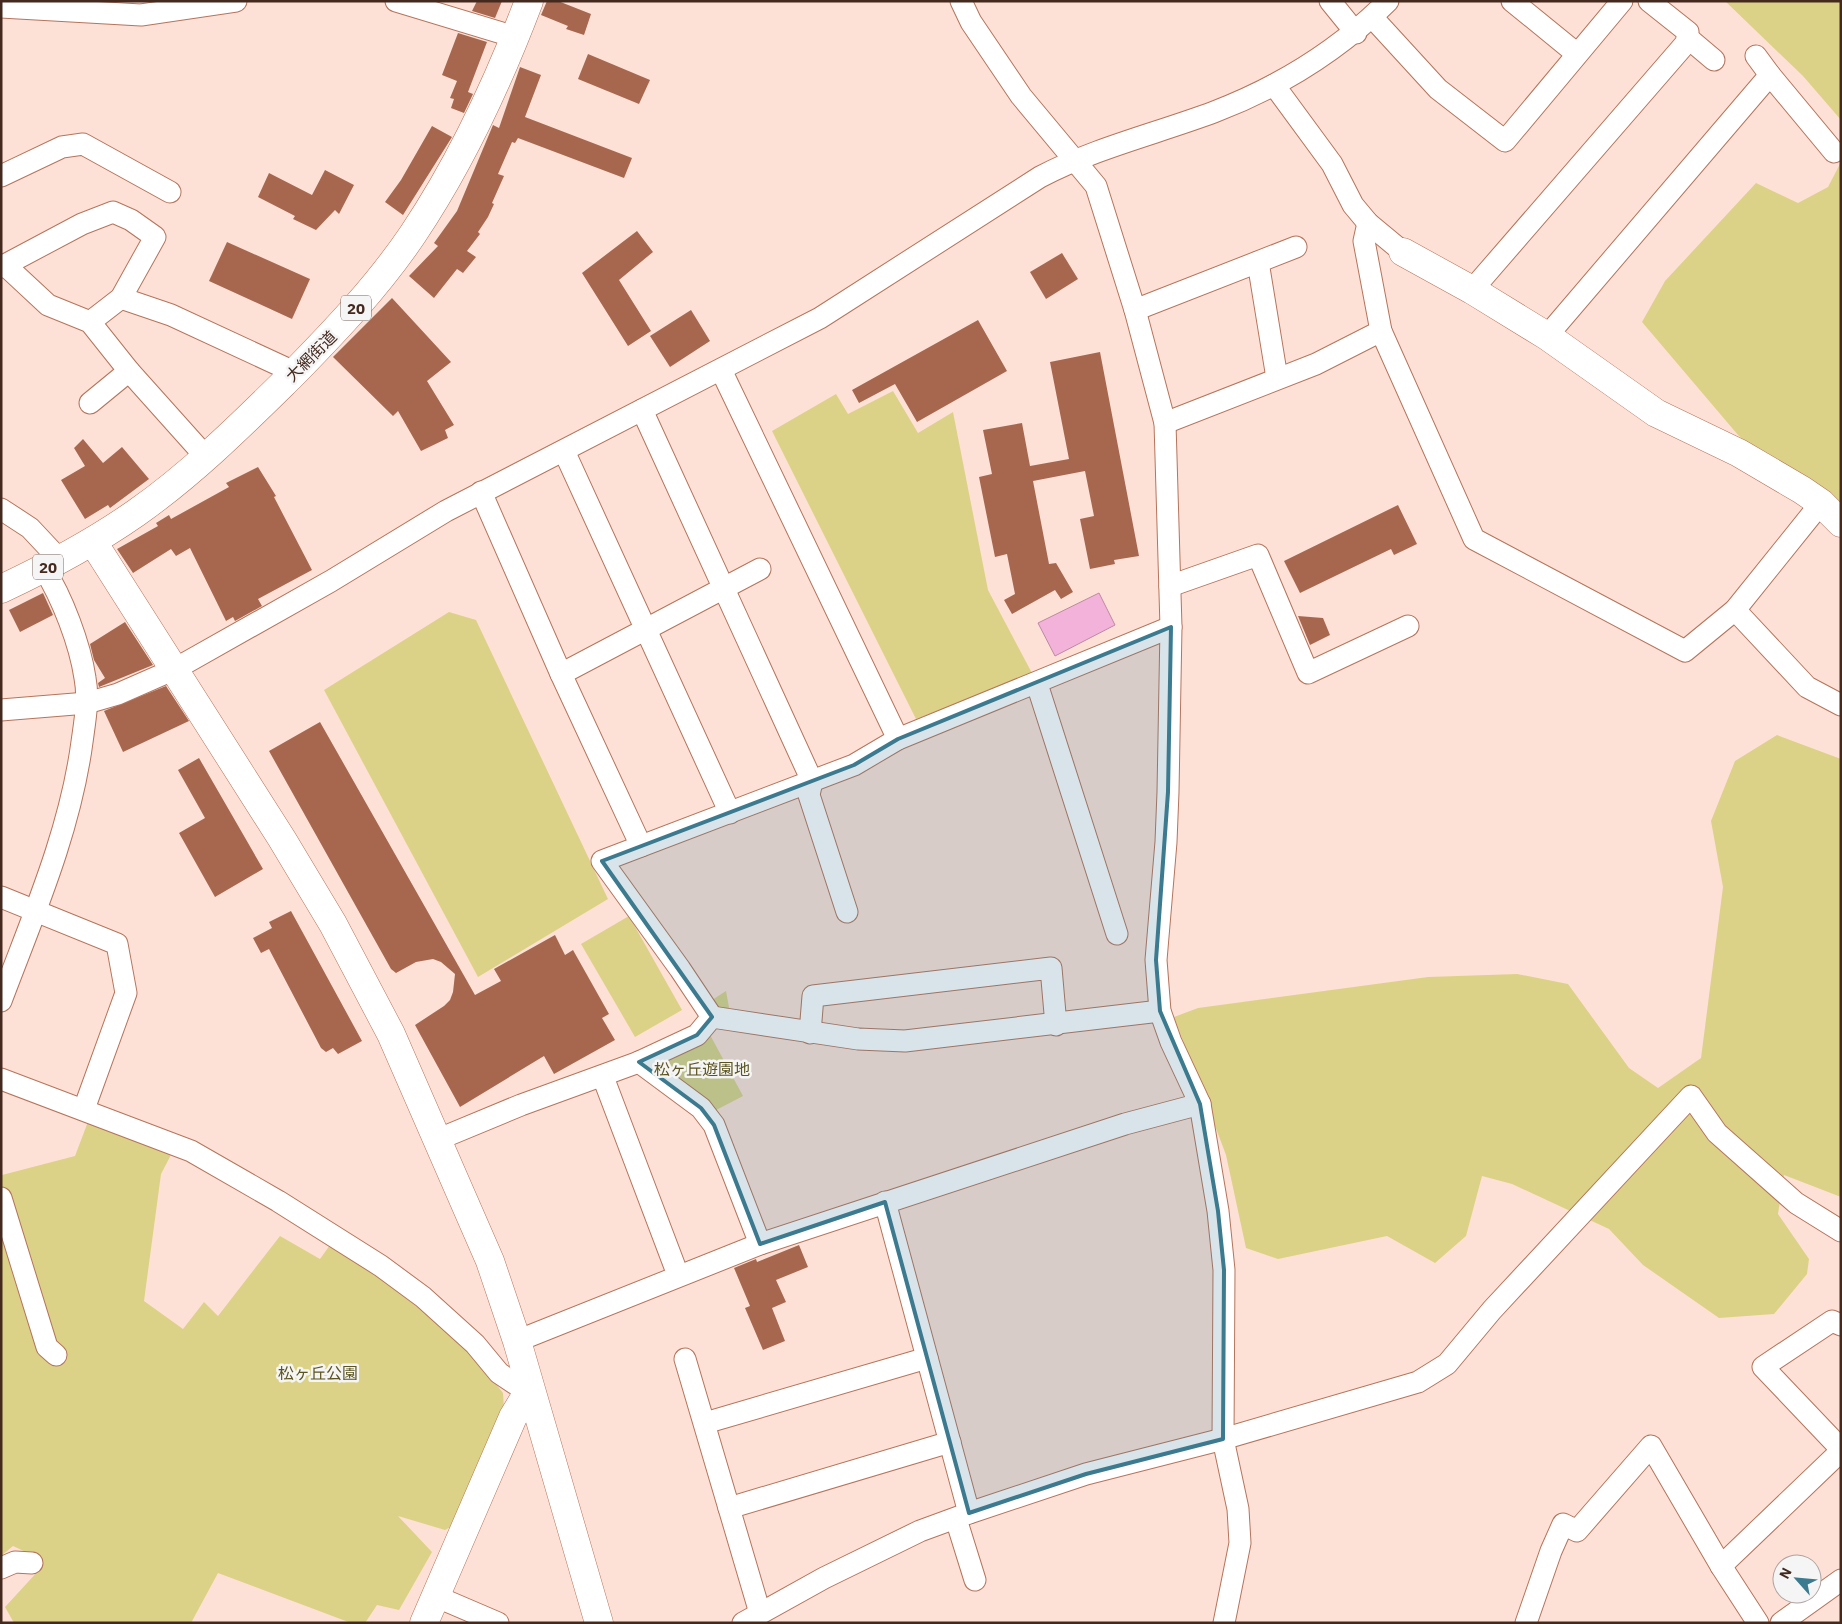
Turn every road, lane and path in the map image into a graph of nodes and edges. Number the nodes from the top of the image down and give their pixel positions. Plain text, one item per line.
1 (396, 1) edge
2 (529, 1) edge
3 (961, 1) edge
4 (1330, 1) edge
5 (1388, 1) edge
6 (1512, 1) edge
7 (1622, 1) edge
8 (1649, 1) edge
9 (227, 2) edge
10 (57, 6) edge
11 (1, 7) edge
12 (1372, 18) junction
13 (1356, 33) junction
14 (515, 37) junction
15 (1688, 38) junction
16 (1577, 54) junction
17 (1756, 56) dead end
18 (1714, 60) dead end
19 (1770, 75) junction
20 (1274, 85) junction
21 (1834, 152) dead end
22 (1075, 159) junction
23 (1, 176) edge
24 (170, 192) dead end
25 (1368, 224) junction
26 (1296, 247) dead end
27 (1403, 252) joint
28 (1258, 262) junction
29 (3, 267) edge
30 (1472, 290) junction
31 (121, 298) junction
32 (1135, 310) junction
33 (90, 322) junction
34 (1382, 331) junction
35 (1547, 336) junction
36 (721, 370) junction
37 (129, 371) junction
38 (294, 372) junction
39 (1277, 378) junction
40 (90, 403) dead end
41 (642, 410) junction
42 (1165, 424) junction
43 (564, 450) junction
44 (206, 457) junction
45 (481, 492) junction
46 (1821, 503) junction
47 (1, 508) edge
48 (1841, 523) edge
49 (93, 542) junction
50 (52, 564) junction
51 (760, 569) dead end
52 (1170, 586) junction
53 (725, 588) junction
54 (1, 589) edge
55 (1735, 610) junction
56 (1408, 626) dead end
57 (1171, 627) junction
58 (646, 630) junction
59 (175, 670) junction
60 (561, 674) junction
61 (1037, 684) junction
62 (87, 703) junction
63 (1841, 704) edge
64 (1, 710) edge
65 (898, 739) junction
66 (812, 781) junction
67 (730, 813) junction
68 (641, 846) junction
69 (1, 897) edge
70 (36, 910) junction
71 (847, 912) dead end
72 (1117, 934) dead end
73 (1, 1001) edge
74 (1160, 1011) junction
75 (712, 1017) junction
76 (1056, 1025) junction
77 (810, 1033) junction
78 (639, 1062) junction
79 (602, 1077) junction
80 (1, 1079) edge
81 (1200, 1104) junction
82 (84, 1109) junction
83 (439, 1140) junction
84 (1, 1198) edge
85 (885, 1202) junction
86 (1841, 1231) edge
87 (760, 1244) junction
88 (678, 1276) junction
89 (1841, 1325) edge
90 (517, 1341) junction
91 (56, 1356) dead end
92 (927, 1358) junction
93 (685, 1359) dead end
94 (530, 1389) junction
95 (705, 1423) junction
96 (1223, 1439) junction
97 (950, 1442) junction
98 (1841, 1450) edge
99 (729, 1508) junction
100 (962, 1516) junction
101 (32, 1563) dead end
102 (1721, 1566) junction
103 (1, 1568) edge
104 (975, 1580) dead end
105 (1841, 1580) edge
106 (435, 1596) junction
107 (751, 1618) edge
108 (1753, 1621) edge
109 (424, 1623) edge
110 (498, 1623) edge
111 (599, 1623) edge
112 (1224, 1623) edge
113 (1526, 1623) edge
114 (1781, 1623) edge

1 - 14 street
2 - 14 street, 大網街道 / 20
3 - 22 street
4 - 13 street
5 - 12 street
6 - 16 street
7 - 16 street
8 - 15 street
9 - 10 street
10 - 11 street
12 - 13 street
12 - 16 street
13 - 20 street
14 - 38 street, 大網街道 / 20
15 - 18 street
15 - 30 street
17 - 19 street
19 - 21 street
19 - 35 street
20 - 22 street
20 - 25 street
22 - 32 street
22 - 36 street
23 - 24 street
25 - 27 street
25 - 34 street
26 - 28 street
27 - 30 street
28 - 32 street
28 - 39 street
29 - 31 street
29 - 33 street
30 - 35 street
31 - 33 street
31 - 38 street
32 - 42 street
33 - 37 street
34 - 39 street
34 - 55 street
35 - 46 street
36 - 41 street
36 - 65 street
37 - 40 street
37 - 44 street
38 - 44 street, 大網街道 / 20
39 - 42 street
41 - 43 street
41 - 53 street
42 - 52 street
43 - 45 street
43 - 58 street
44 - 49 street, 大網街道 / 20
45 - 59 street
45 - 60 street
46 - 48 street
46 - 55 street
47 - 50 street
49 - 50 street, 大網街道 / 20
49 - 59 street
50 - 54 street, 大網街道 / 20
50 - 62 street
51 - 53 street
52 - 56 street
52 - 57 street
53 - 58 street
53 - 66 street
55 - 63 street
57 - 61 street
57 - 74 street
58 - 60 street
58 - 67 street
59 - 62 street
59 - 83 street
60 - 68 street
61 - 65 street
61 - 72 street
62 - 64 street
62 - 70 street
65 - 66 street
66 - 67 street
66 - 71 street
67 - 68 street
68 - 75 street
69 - 70 street
70 - 73 street
70 - 82 street
74 - 76 street
74 - 81 street
75 - 77 street
75 - 78 street
76 - 77 street
76 - 77 street
78 - 79 street
78 - 87 street
79 - 83 street
79 - 88 street
80 - 82 street
81 - 85 street
81 - 96 street
82 - 94 street
83 - 90 street
84 - 91 street
85 - 87 street
85 - 92 street
86 - 96 street
87 - 88 street
88 - 90 street
89 - 98 street
90 - 94 street
92 - 95 street
92 - 97 street
93 - 95 street
94 - 106 street
94 - 111 street
95 - 99 street
96 - 100 street
96 - 112 street
97 - 99 street
97 - 100 street
98 - 102 street
99 - 107 street
100 - 104 street
100 - 107 street
101 - 103 street
102 - 108 street
102 - 113 street
105 - 114 street
106 - 109 street
106 - 110 street

